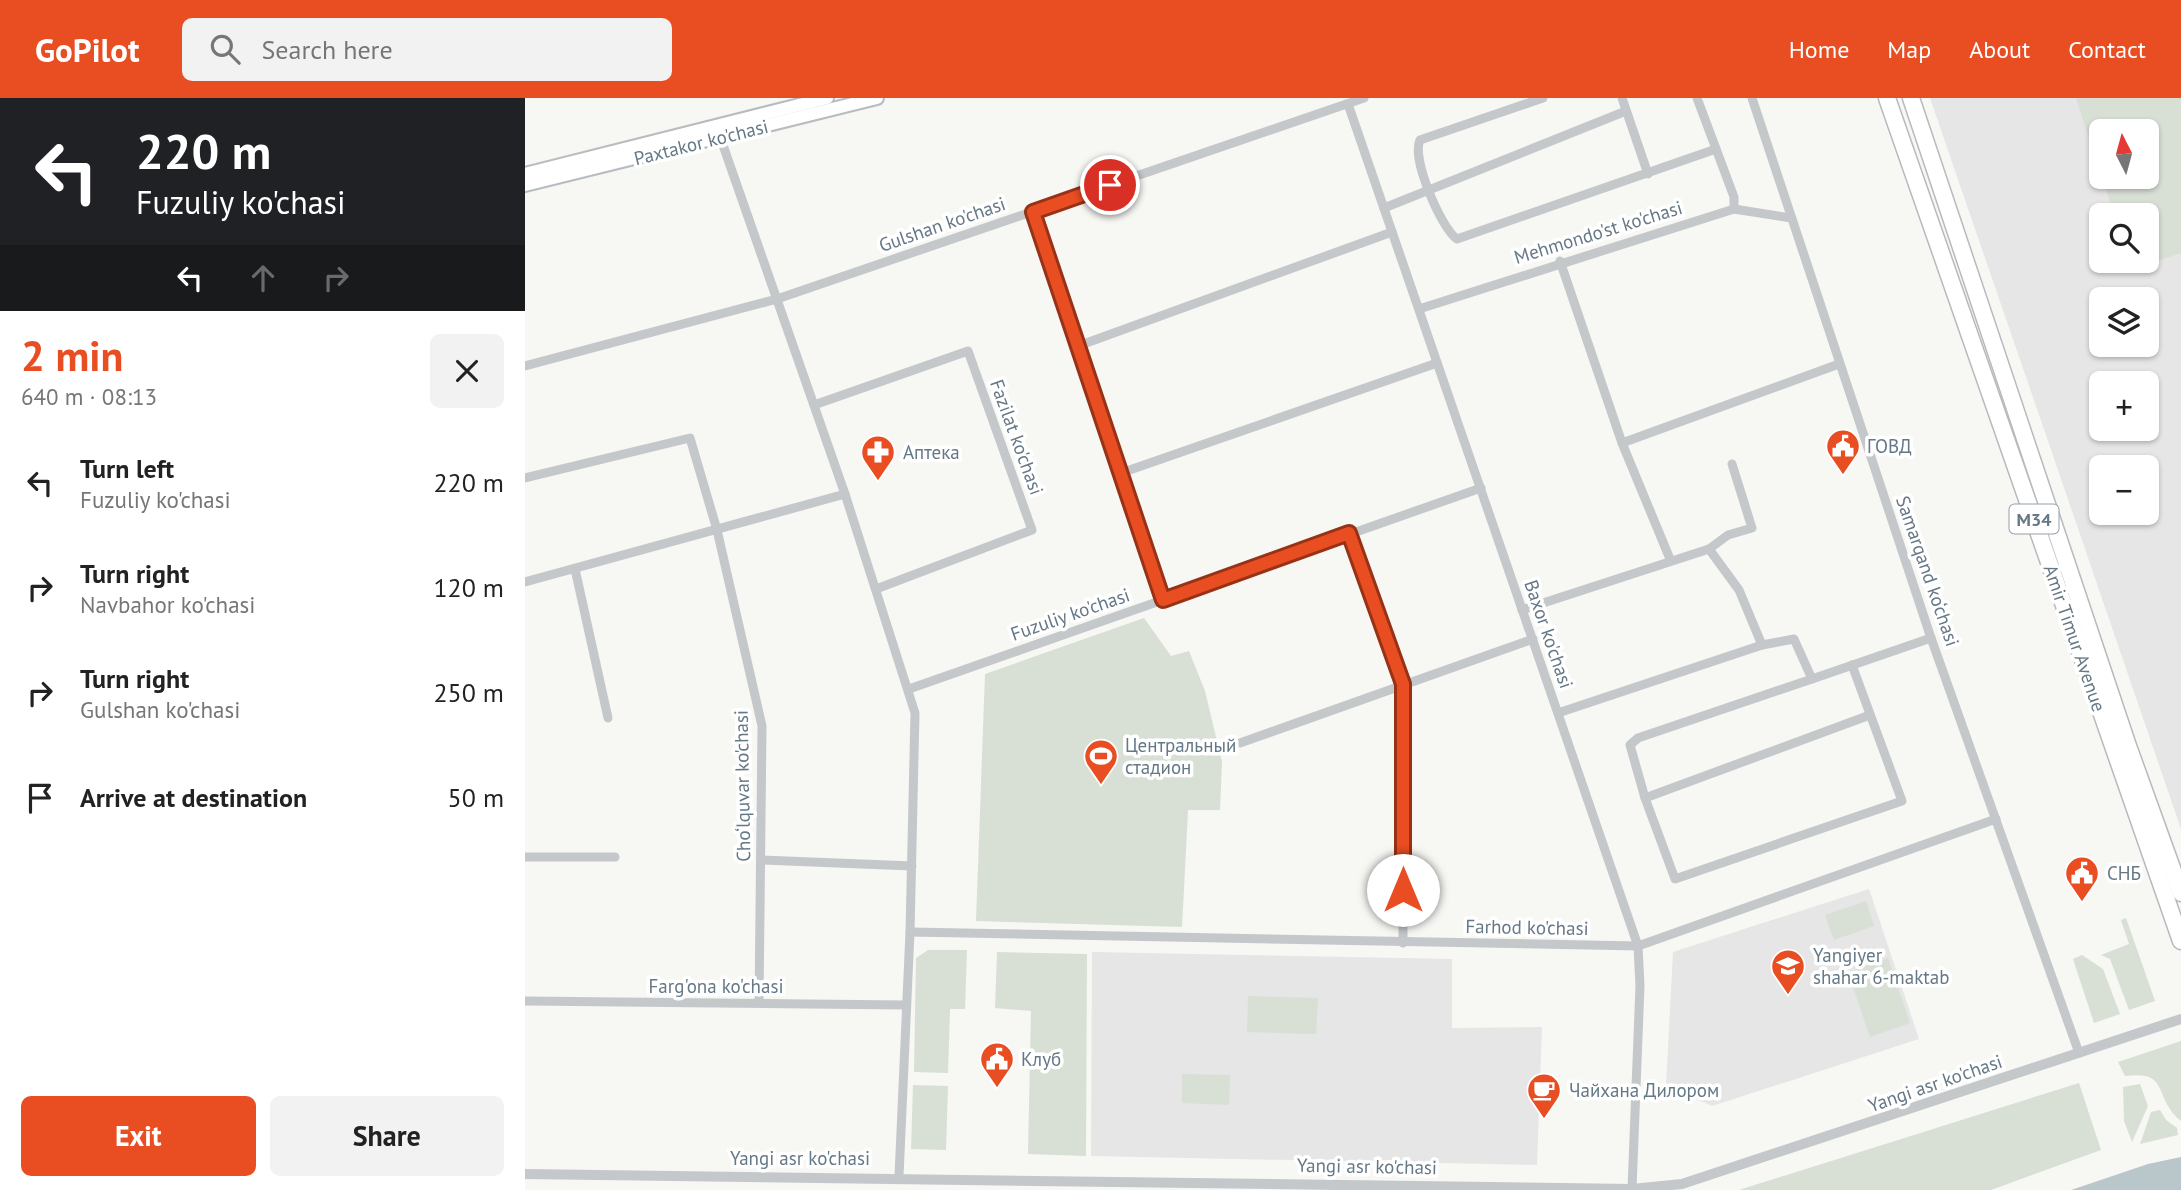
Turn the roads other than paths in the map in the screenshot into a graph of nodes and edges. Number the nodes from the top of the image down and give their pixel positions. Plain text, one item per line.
1 (827, 98) edge
2 (877, 98) edge
3 (1364, 98) edge
4 (1543, 98) edge
5 (1622, 98) edge
6 (1697, 98) edge
7 (1752, 98) edge
8 (1887, 98) edge
9 (1911, 98) edge
10 (1348, 104) junction
11 (1626, 111) junction
12 (719, 132) junction
13 (1716, 149) junction
14 (525, 174) edge
15 (1648, 174) junction
16 (525, 185) edge
17 (1429, 191) junction
18 (1384, 208) junction
19 (1734, 209) junction
20 (1033, 212) junction
21 (1952, 217) junction
22 (1791, 218) junction
23 (1931, 225) junction
24 (1392, 232) junction
25 (1560, 261) junction
26 (777, 299) junction
27 (1419, 309) junction
28 (1078, 346) junction
29 (1437, 363) junction
30 (1839, 364) junction
31 (525, 366) edge
32 (814, 405) junction
33 (1622, 443) junction
34 (1732, 464) dead end
35 (1121, 473) junction
36 (525, 478) edge
37 (1481, 488) junction
38 (845, 494) junction
39 (717, 530) junction
40 (1349, 533) junction
41 (1709, 549) junction
42 (1669, 559) junction
43 (575, 569) junction
44 (525, 582) edge
45 (876, 589) junction
46 (1163, 600) junction
47 (1523, 610) junction
48 (1931, 638) junction
49 (1533, 639) junction
50 (1762, 645) junction
51 (1851, 665) junction
52 (1812, 679) junction
53 (1403, 684) junction
54 (909, 690) junction
55 (1558, 713) junction
56 (1870, 715) junction
57 (608, 718) dead end
58 (1241, 743) dead end
59 (1645, 798) junction
60 (1996, 819) junction
61 (525, 857) edge
62 (615, 857) dead end
63 (762, 860) junction
64 (912, 866) junction
65 (2181, 893) edge
66 (910, 932) junction
67 (2181, 941) edge
68 (1403, 943) junction
69 (1638, 946) junction
70 (525, 1002) edge
71 (759, 1003) junction
72 (906, 1005) junction
73 (2181, 1019) edge
74 (2078, 1053) junction
75 (525, 1174) edge
76 (899, 1177) junction
77 (1632, 1189) edge

1 - 12 main road, Paxtakor ko'chasi
2 - 12 main road, Paxtakor ko'chasi
3 - 10 street, Gulshan ko'chasi
4 - 17 street
5 - 11 street
6 - 13 street
7 - 22 street, Samarqand ko‘chasi
8 - 23 highway, Amir Timur Avenue / M34
9 - 21 highway, Amir Timur Avenue / M34
10 - 18 street, Baxor ko'chasi
10 - 20 street, Gulshan ko'chasi
11 - 15 street
11 - 17 street
12 - 14 main road, Paxtakor ko'chasi
12 - 16 main road, Paxtakor ko'chasi
12 - 26 street
13 - 15 street
13 - 19 street
15 - 17 street
17 - 18 street
18 - 24 street, Baxor ko'chasi
19 - 22 street, Mehmondo'st ko'chasi
19 - 25 street, Mehmondo'st ko'chasi
20 - 26 street, Gulshan ko'chasi
20 - 28 street
21 - 23 highway
21 - 65 highway, Amir Timur Avenue / M34
22 - 30 street, Samarqand ko‘chasi
23 - 67 highway, Amir Timur Avenue / M34
24 - 27 street, Baxor ko'chasi
24 - 28 street
25 - 27 street, Mehmondo'st ko'chasi
25 - 33 street
26 - 31 street, Gulshan ko'chasi
26 - 32 street
27 - 29 street, Baxor ko'chasi
28 - 35 street
29 - 35 street
29 - 37 street, Baxor ko'chasi
30 - 33 street
30 - 48 street, Samarqand ko‘chasi
32 - 38 street
32 - 45 street, Fazilat ko'chasi
33 - 42 street
34 - 41 street
35 - 46 street
36 - 39 street, Cho‘lquvar ko'chasi
37 - 40 street, Fuzuliy ko'chasi
37 - 47 street, Baxor ko'chasi
38 - 39 street
38 - 45 street
39 - 43 street
39 - 63 street, Cho‘lquvar ko'chasi
40 - 46 street, Fuzuliy ko'chasi
40 - 53 street
41 - 42 street
41 - 50 street
42 - 47 street
43 - 44 street
43 - 57 street
45 - 54 street
46 - 54 street, Fuzuliy ko'chasi
47 - 49 street, Baxor ko'chasi
48 - 51 street
48 - 60 street, Samarqand ko‘chasi
49 - 53 street
49 - 55 street, Baxor ko'chasi
50 - 52 street
50 - 55 street
51 - 52 street
51 - 56 street
52 - 59 street
53 - 58 street
53 - 68 street
54 - 64 street
55 - 69 street, Baxor ko'chasi
56 - 59 street
56 - 59 street
60 - 69 street, Farhod ko'chasi
60 - 74 street, Samarqand ko‘chasi
61 - 62 street
63 - 64 street
63 - 71 street, Cho‘lquvar ko'chasi
64 - 66 street
66 - 68 street, Farhod ko'chasi
66 - 72 street
68 - 69 street, Farhod ko'chasi
69 - 77 street, Baxor ko'chasi
70 - 71 street, Farg'ona ko'chasi
71 - 72 street, Farg'ona ko'chasi
72 - 76 street
73 - 74 street, Yangi asr ko'chasi
74 - 77 street, Yangi asr ko'chasi
75 - 76 street, Yangi asr ko'chasi
76 - 77 street, Yangi asr ko'chasi

